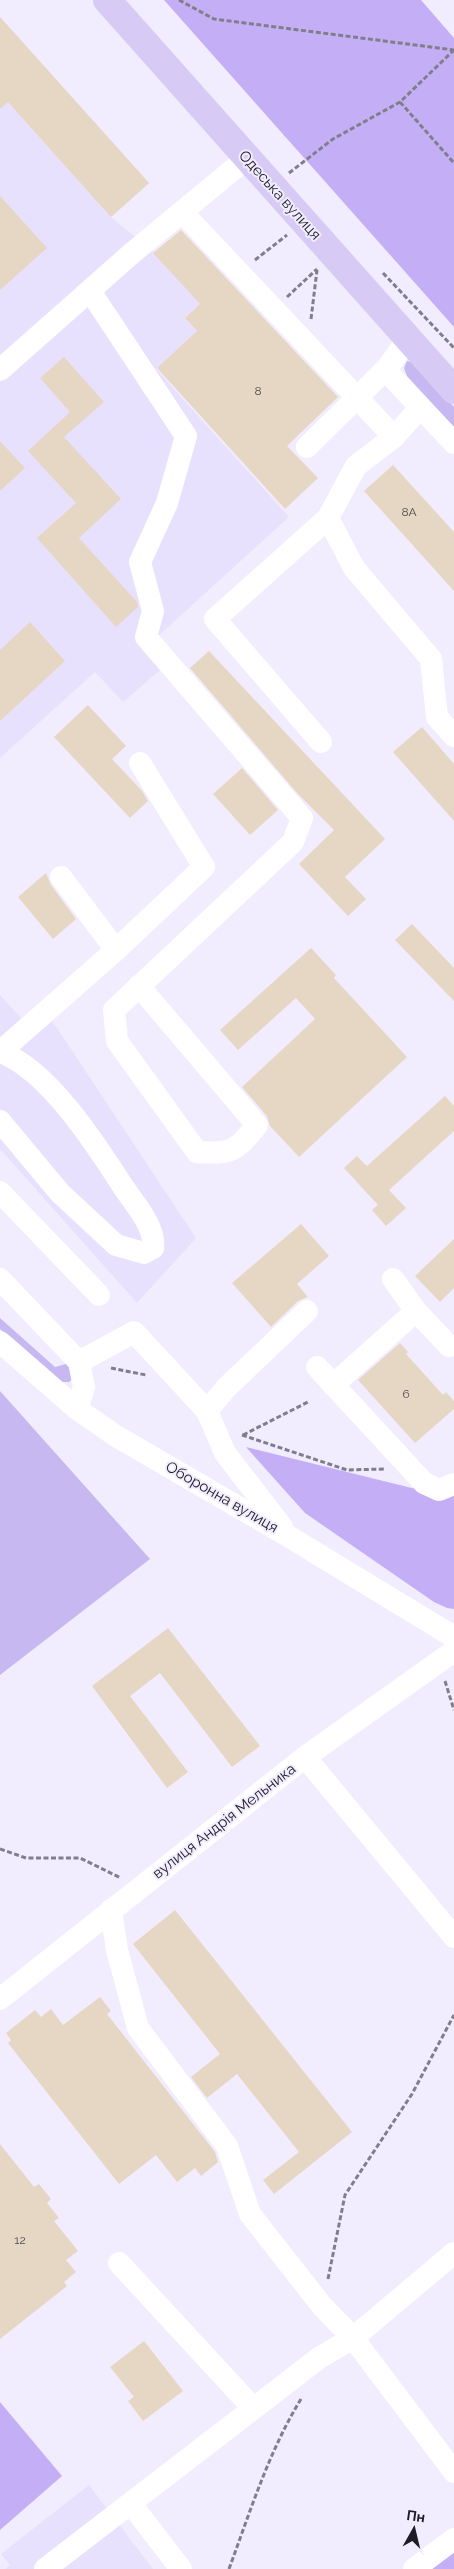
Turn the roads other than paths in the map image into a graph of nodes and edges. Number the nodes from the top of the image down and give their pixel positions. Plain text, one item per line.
1 (107, 0) edge
2 (247, 158) junction
3 (182, 212) junction
4 (90, 291) junction
5 (408, 339) junction
6 (388, 367) junction
7 (0, 370) edge
8 (454, 390) edge
9 (357, 397) junction
10 (420, 408) junction
11 (394, 437) junction
12 (454, 443) edge
13 (307, 447) dead end
14 (328, 518) junction
15 (454, 736) edge
16 (321, 742) dead end
17 (140, 763) dead end
18 (61, 877) dead end
19 (116, 950) junction
20 (140, 986) junction
21 (0, 1052) edge
22 (0, 1121) edge
23 (0, 1192) edge
24 (0, 1279) edge
25 (393, 1279) dead end
26 (99, 1295) dead end
27 (307, 1311) dead end
28 (416, 1312) junction
29 (0, 1342) edge
30 (449, 1346) dead end
31 (78, 1362) junction
32 (317, 1367) dead end
33 (333, 1385) junction
34 (77, 1409) junction
35 (208, 1411) junction
36 (447, 1487) edge
37 (288, 1536) junction
38 (450, 1642) edge
39 (305, 1757) junction
40 (111, 1910) junction
41 (454, 1938) edge
42 (0, 1999) edge
43 (454, 2253) edge
44 (119, 2263) dead end
45 (353, 2338) junction
46 (253, 2408) junction
47 (454, 2472) edge
48 (131, 2504) junction
49 (454, 2539) edge
50 (45, 2569) edge
51 (181, 2569) edge
52 (414, 2569) edge

1 - 2 main road, Одеська вулиця
2 - 3 street
2 - 5 main road, Одеська вулиця
3 - 4 street
3 - 9 street
4 - 7 street
4 - 20 street
5 - 6 street
5 - 8 main road, Одеська вулиця
6 - 9 street
6 - 10 street
9 - 11 street
9 - 13 street
10 - 11 street
10 - 12 street
11 - 14 street
14 - 15 street
14 - 16 street
17 - 19 street
18 - 19 street
19 - 21 street
20 - 20 street
21 - 22 street
23 - 26 street
24 - 31 street
25 - 28 street
27 - 35 street
28 - 30 street
28 - 33 street
29 - 34 street, Оборонна вулиця
31 - 34 street
31 - 35 street
32 - 33 street
33 - 36 street
34 - 37 street, Оборонна вулиця
35 - 37 street
37 - 38 street, Оборонна вулиця
38 - 39 street, вулиця Андрія Мельника
39 - 40 street, вулиця Андрія Мельника
39 - 41 street
40 - 42 street, вулиця Андрія Мельника
40 - 45 street
43 - 45 street
44 - 46 street
45 - 46 street
45 - 47 street
46 - 48 street
48 - 50 street
48 - 51 street
49 - 52 street

